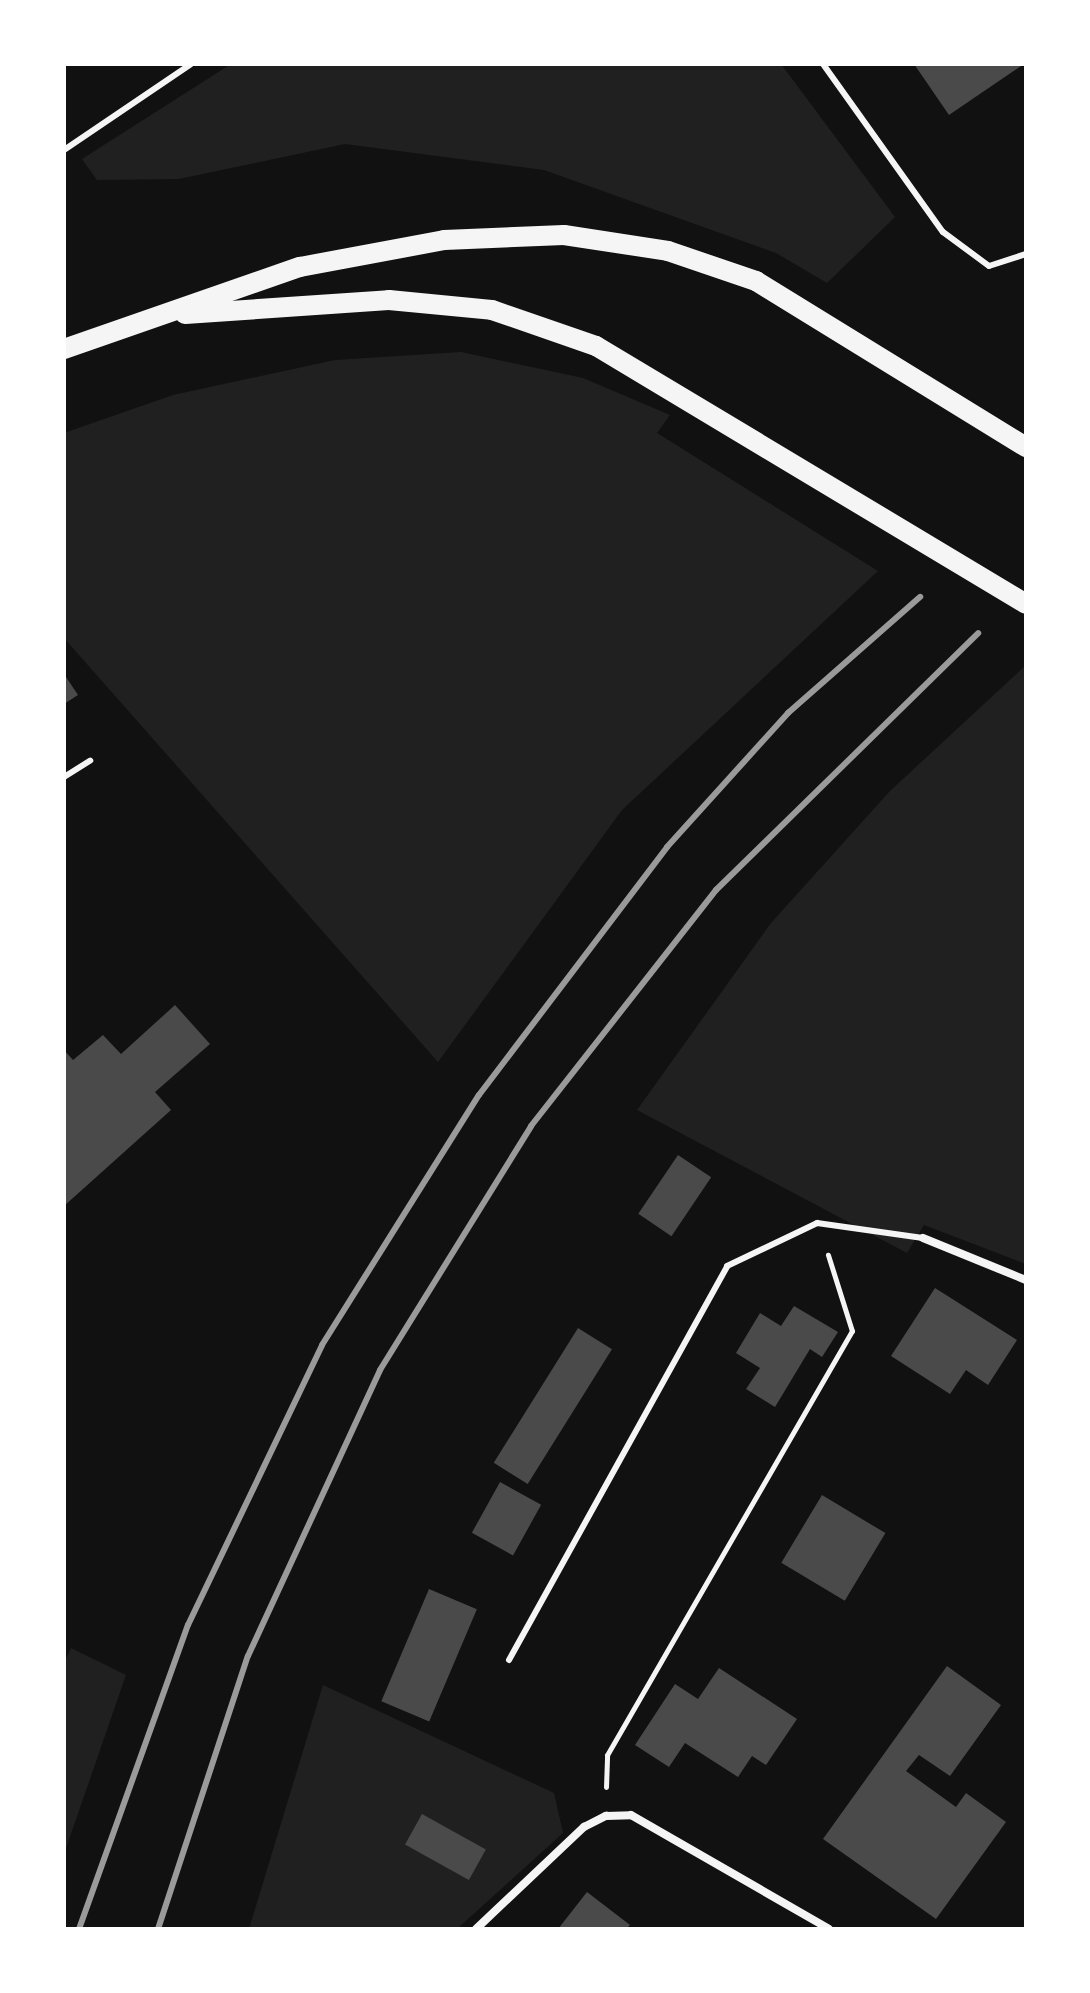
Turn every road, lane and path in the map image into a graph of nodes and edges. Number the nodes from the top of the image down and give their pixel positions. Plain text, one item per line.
1 (191, 64) edge
2 (823, 64) edge
3 (64, 150) edge
4 (1026, 254) edge
5 (138, 320) junction
6 (64, 349) edge
7 (1026, 447) edge
8 (1026, 604) edge
9 (90, 761) dead end
10 (64, 777) edge
11 (817, 1223) junction
12 (923, 1238) joint
13 (1026, 1280) edge
14 (509, 1660) dead end
15 (606, 1816) junction
16 (476, 1929) edge
17 (829, 1929) edge

1 - 3 lane
2 - 4 lane
5 - 6 main road
5 - 7 main road
5 - 8 main road
9 - 10 lane
11 - 12 lane
11 - 14 lane
11 - 15 path
12 - 13 street
15 - 16 street
15 - 17 street

